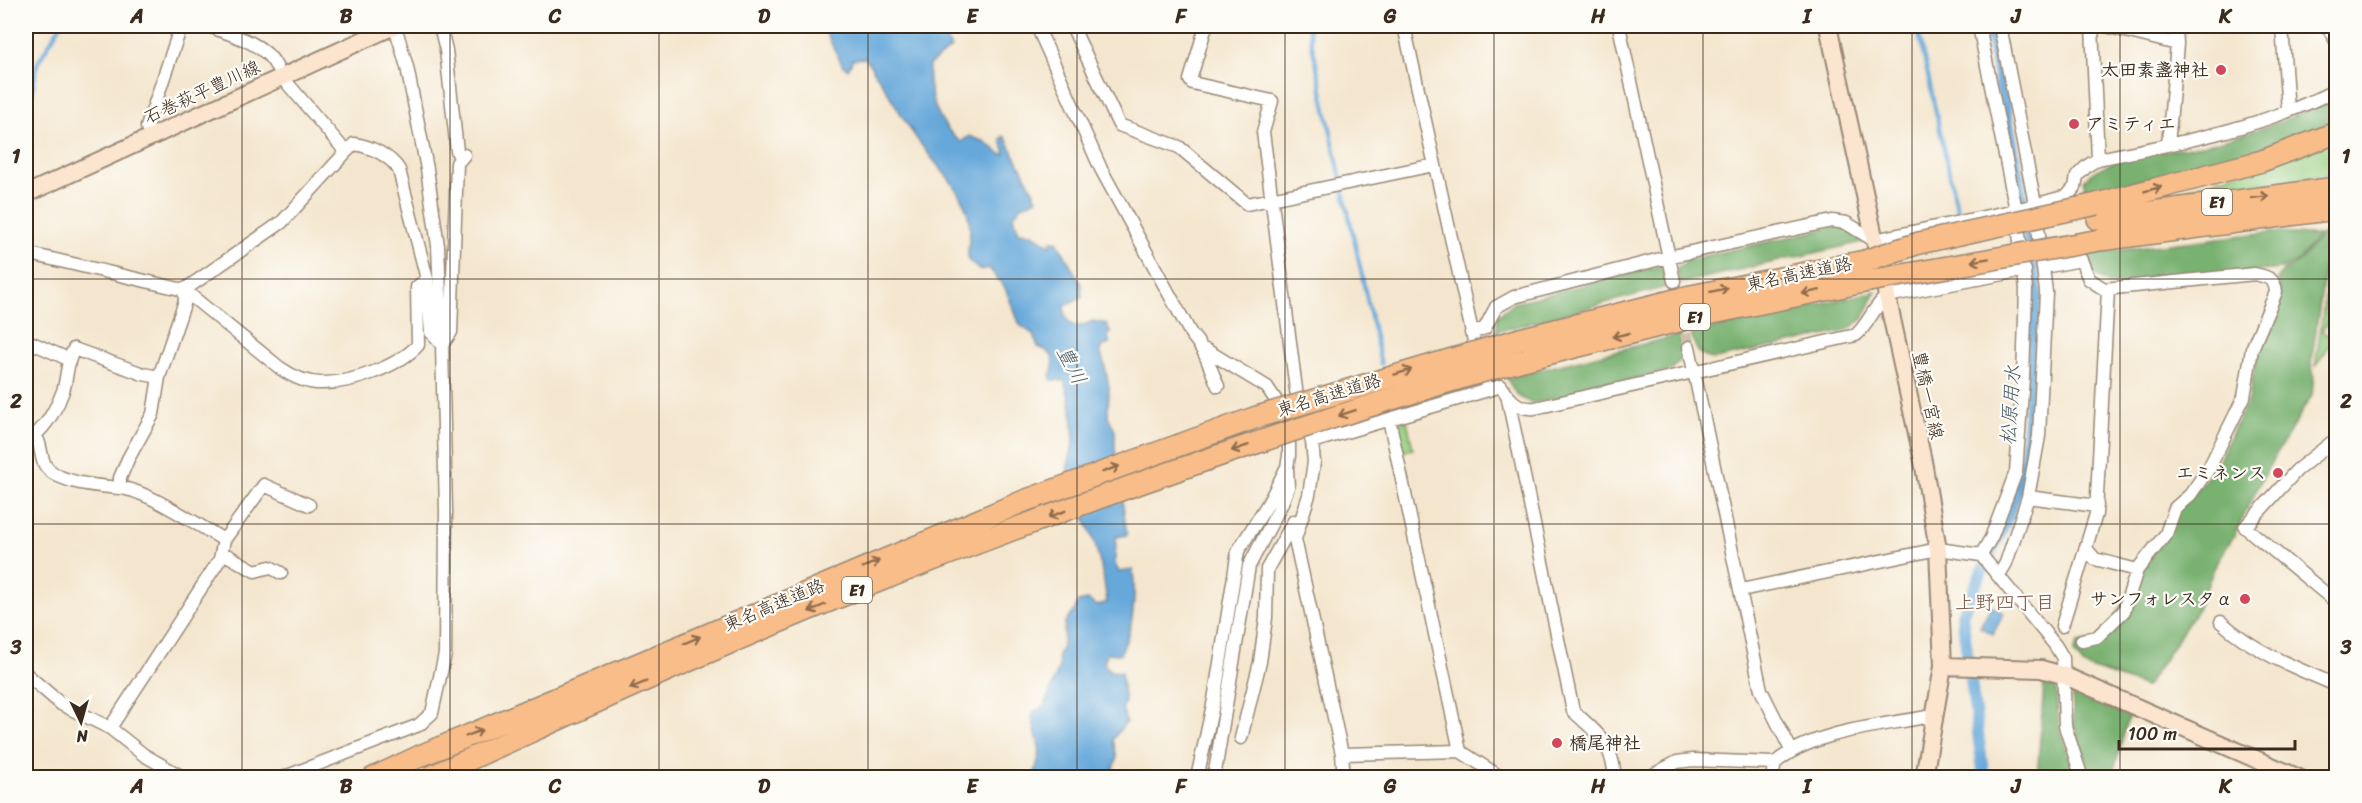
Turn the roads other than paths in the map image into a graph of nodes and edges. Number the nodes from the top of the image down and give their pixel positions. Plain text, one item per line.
1 (181, 26) edge
2 (208, 26) edge
3 (394, 26) edge
4 (440, 26) edge
5 (1037, 26) edge
6 (1073, 26) edge
7 (1206, 26) edge
8 (1404, 26) edge
9 (1618, 26) edge
10 (1828, 26) edge
11 (1979, 26) edge
12 (2000, 26) edge
13 (2092, 26) edge
14 (2106, 26) edge
15 (2176, 26) edge
16 (2282, 26) edge
17 (2328, 26) edge
18 (2337, 41) edge
19 (2177, 44) junction
20 (276, 66) dead end
21 (288, 84) dead end
22 (2337, 90) edge
23 (2288, 111) junction
24 (2337, 133) edge
25 (150, 137) junction
26 (2168, 145) junction
27 (346, 152) junction
28 (2098, 159) junction
29 (1434, 165) junction
30 (2337, 188) edge
31 (26, 194) edge
32 (1272, 200) junction
33 (2035, 204) junction
34 (2337, 209) edge
35 (2016, 210) junction
36 (2097, 211) junction
37 (1874, 240) junction
38 (26, 253) edge
39 (1668, 257) junction
40 (2044, 267) junction
41 (2025, 270) junction
42 (1867, 271) junction
43 (427, 279) junction
44 (1674, 281) tunnel mouth
45 (184, 290) junction
46 (2108, 290) junction
47 (1887, 296) junction
48 (26, 344) edge
49 (442, 345) junction
50 (1689, 347) tunnel mouth
51 (1206, 350) junction
52 (68, 359) junction
53 (1695, 370) junction
54 (159, 376) junction
55 (1218, 386) dead end
56 (1508, 399) junction
57 (1389, 419) junction
58 (30, 433) edge
59 (2337, 439) edge
60 (1312, 442) junction
61 (1287, 467) junction
62 (120, 488) junction
63 (2028, 497) junction
64 (309, 505) dead end
65 (2097, 506) junction
66 (1294, 521) dead end
67 (223, 547) junction
68 (1938, 549) junction
69 (2087, 550) junction
70 (1990, 565) junction
71 (2137, 570) junction
72 (281, 573) dead end
73 (1741, 590) junction
74 (2337, 602) edge
75 (2221, 622) dead end
76 (2062, 626) dead end
77 (2082, 640) dead end
78 (1958, 666) junction
79 (26, 675) edge
80 (2062, 675) junction
81 (2337, 684) edge
82 (1936, 715) junction
83 (110, 728) junction
84 (1241, 738) dead end
85 (1791, 750) junction
86 (1460, 751) junction
87 (1342, 754) junction
88 (1775, 763) junction
89 (184, 777) edge
90 (282, 777) edge
91 (373, 777) edge
92 (428, 777) edge
93 (1197, 777) edge
94 (1214, 777) edge
95 (1344, 777) edge
96 (1502, 777) edge
97 (1615, 777) edge
98 (1647, 777) edge
99 (1772, 777) edge
100 (1924, 777) edge
101 (2082, 777) edge
102 (2299, 777) edge

1 - 25 street
2 - 20 street
3 - 25 main road, 石巻萩平豊川線
3 - 49 street
4 - 49 street
5 - 51 street
6 - 32 street
7 - 32 street
8 - 29 street
9 - 39 street
10 - 37 main road, 豊橋一宮線
11 - 35 street
12 - 33 street
13 - 28 street
14 - 19 street
15 - 19 street
16 - 23 street
17 - 18 street
19 - 26 street
21 - 27 street
22 - 23 street
23 - 26 street
36 -> 24 highway
25 - 31 main road, 石巻萩平豊川線
26 - 28 street
27 - 43 street
27 - 45 street
28 - 33 street
29 - 32 street
29 - 39 street
36 -> 30 highway, E1
32 - 60 street
33 - 35 street
33 - 40 street
34 -> 42 highway, 東名高速道路 / E1, bridge
35 - 37 street
35 - 41 street
36 - 42 highway, bridge
37 - 39 street
37 - 47 main road, 豊橋一宮線
38 - 45 street
39 - 44 street
40 - 46 street
40 - 63 street
41 - 47 street
41 - 70 street
91 -> 42 highway, 東名高速道路 / E1, bridge
42 -> 92 highway, 東名高速道路 / E1, bridge
43 - 45 street
43 - 49 street
45 - 54 street
46 - 65 street
46 - 71 street
47 - 53 street
47 - 68 main road, 豊橋一宮線
48 - 52 street
49 - 90 street
50 - 53 street
51 - 55 street
51 - 61 street
52 - 54 street
52 - 58 street
53 - 56 street
53 - 73 street
54 - 62 street
56 - 57 street
56 - 97 street
57 - 60 street
57 - 86 street
58 - 62 street
59 - 74 street
60 - 87 street
61 - 93 street
61 - 94 street
62 - 67 street
63 - 65 street
63 - 70 street
64 - 67 street
65 - 69 street
66 - 84 street
67 - 72 street
67 - 83 street
68 - 70 street
68 - 73 street
68 - 78 main road, 豊橋一宮線
69 - 71 street
69 - 76 street
70 - 80 street
71 - 77 street
73 - 85 street
75 - 81 street
78 - 80 main road
78 - 82 main road, 豊橋一宮線
79 - 83 street
80 - 101 street
80 - 102 main road
82 - 85 street
82 - 100 main road, 豊橋一宮線
83 - 89 street
85 - 88 street
86 - 87 street
86 - 96 street
87 - 95 street
88 - 98 street
88 - 99 street

